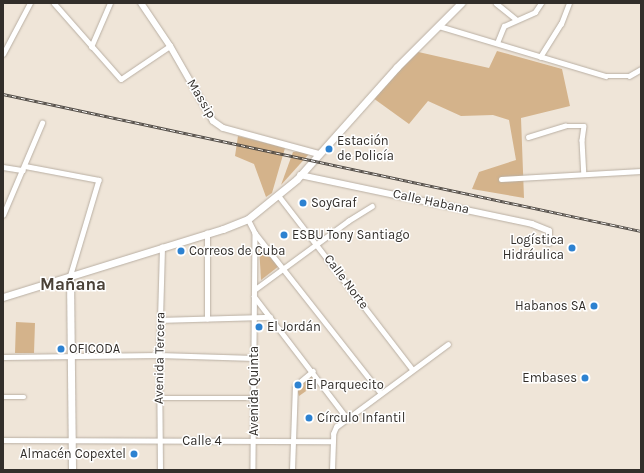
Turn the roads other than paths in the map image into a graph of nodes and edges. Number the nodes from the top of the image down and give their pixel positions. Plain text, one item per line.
1 (30, 3) edge
2 (54, 3) edge
3 (110, 3) edge
4 (141, 3) edge
5 (462, 3) edge
6 (496, 3) edge
7 (541, 3) edge
8 (569, 3) edge
9 (516, 19) junction
10 (439, 26) junction
11 (497, 43) junction
12 (170, 46) junction
13 (91, 47) junction
14 (3, 54) edge
15 (540, 57) junction
16 (641, 70) edge
17 (42, 123) dead end
18 (528, 137) dead end
19 (319, 154) junction
20 (3, 167) edge
21 (24, 168) junction
22 (641, 171) edge
23 (584, 174) junction
24 (300, 175) junction
25 (501, 179) dead end
26 (279, 196) junction
27 (372, 206) dead end
28 (3, 215) edge
29 (248, 218) junction
30 (208, 233) junction
31 (255, 233) junction
32 (549, 243) dead end
33 (317, 244) junction
34 (162, 247) junction
35 (284, 268) junction
36 (70, 277) junction
37 (254, 290) junction
38 (254, 296) junction
39 (3, 297) edge
40 (270, 317) junction
41 (206, 319) junction
42 (254, 319) junction
43 (160, 320) junction
44 (448, 344) dead end
45 (159, 355) junction
46 (69, 356) junction
47 (3, 357) edge
48 (254, 358) junction
49 (412, 369) junction
50 (313, 371) junction
51 (380, 392) junction
52 (24, 396) dead end
53 (3, 397) edge
54 (159, 398) junction
55 (253, 398) junction
56 (347, 418) junction
57 (3, 440) edge
58 (72, 440) junction
59 (160, 441) junction
60 (253, 441) junction
61 (292, 441) junction
62 (333, 441) junction
63 (72, 470) edge
64 (160, 470) edge
65 (253, 470) edge
66 (292, 470) edge
67 (332, 470) edge

1 - 14 street
2 - 13 street
3 - 13 street
4 - 12 street, Massip
5 - 10 main road
6 - 9 street
7 - 9 street
8 - 15 street
9 - 11 street
10 - 11 street
10 - 19 main road
11 - 15 street
12 - 13 street
12 - 19 street, Massip
15 - 16 street
17 - 21 street
18 - 23 street
19 - 24 main road
20 - 21 street
21 - 28 street
21 - 36 street
22 - 23 street
23 - 25 street
24 - 26 main road
24 - 32 street, Calle Habana
26 - 29 main road
26 - 33 street, Calle Norte
27 - 33 street
29 - 30 main road
29 - 31 street, Avenida Quinta
30 - 34 main road
30 - 41 street
31 - 35 street
31 - 37 street, Avenida Quinta
33 - 35 street
33 - 49 street, Calle Norte
34 - 36 main road
34 - 43 street, Avenida Tercera
35 - 37 street
35 - 51 street
36 - 39 main road
36 - 46 main road
37 - 38 street, Avenida Quinta
38 - 40 street
38 - 42 street, Avenida Quinta
40 - 42 street
40 - 50 street
41 - 42 street
41 - 43 street
42 - 48 street, Avenida Quinta
43 - 45 street, Avenida Tercera
44 - 49 street
45 - 46 street
45 - 48 street
45 - 54 street, Avenida Tercera
46 - 47 street
46 - 58 main road
48 - 55 street, Avenida Quinta
49 - 51 street
50 - 56 street
50 - 61 street
51 - 56 street
52 - 53 street
54 - 55 street
54 - 59 street, Avenida Tercera
55 - 60 street, Avenida Quinta
56 - 62 street
57 - 58 street, Calle 4
58 - 59 street, Calle 4
58 - 63 main road
59 - 60 street, Calle 4
59 - 64 street, Avenida Tercera
60 - 61 street, Calle 4
60 - 65 street, Avenida Quinta
61 - 62 street, Calle 4
61 - 66 street
62 - 67 street

